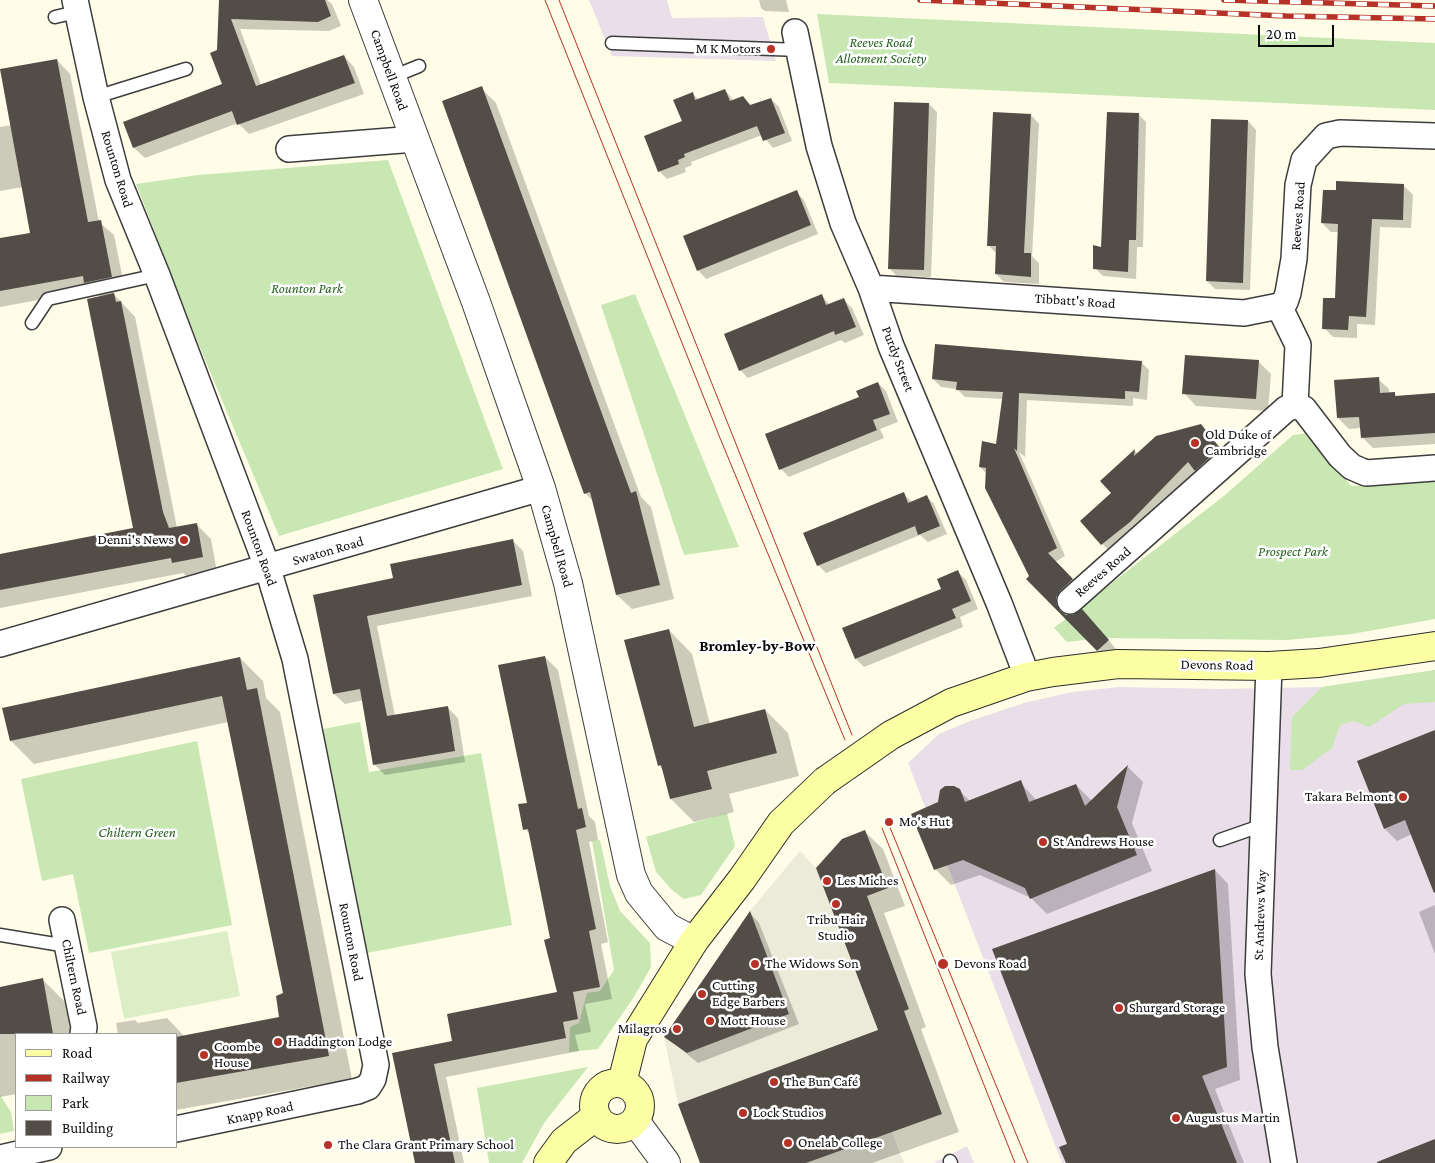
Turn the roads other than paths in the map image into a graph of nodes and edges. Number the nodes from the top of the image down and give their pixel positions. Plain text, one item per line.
1 (363, 0) edge
2 (69, 9) edge
3 (797, 41) joint
4 (612, 43) dead end
5 (419, 66) dead end
6 (186, 69) dead end
7 (392, 77) junction
8 (96, 97) junction
9 (1435, 136) edge
10 (415, 140) junction
11 (289, 149) dead end
12 (157, 276) junction
13 (871, 288) junction
14 (1279, 306) junction
15 (32, 323) dead end
16 (1295, 405) junction
17 (1435, 468) edge
18 (541, 488) junction
19 (268, 569) junction
20 (1070, 601) dead end
21 (0, 644) edge
22 (1435, 646) edge
23 (1269, 666) junction
24 (1026, 677) junction
25 (1263, 824) junction
26 (1220, 840) dead end
27 (62, 920) dead end
28 (0, 935) edge
29 (694, 941) junction
30 (67, 946) junction
31 (83, 1033) edge
32 (622, 1083) junction
33 (343, 1094) joint
34 (595, 1117) junction
35 (635, 1121) junction
36 (178, 1129) edge
37 (45, 1148) edge
38 (0, 1158) edge
39 (548, 1163) edge
40 (666, 1163) edge
41 (1284, 1163) edge

1 - 7 street, Campbell Road
2 - 8 street, Rounton Road
3 - 4 lane
3 - 13 street, Purdy Street
5 - 7 lane
6 - 8 lane
7 - 10 street, Campbell Road
8 - 12 street, Rounton Road
9 - 14 street, Reeves Road
10 - 11 street
10 - 18 street, Campbell Road
12 - 15 lane
12 - 19 street, Rounton Road
13 - 14 street, Tibbatt's Road
13 - 24 street, Purdy Street
14 - 16 street
16 - 17 street
16 - 20 street, Reeves Road
18 - 19 street, Swaton Road
18 - 29 street, Campbell Road
19 - 21 street, Swaton Road
19 - 33 street, Rounton Road
22 - 23 main road, Devons Road
23 - 24 main road, Devons Road
23 - 25 street, St Andrews Way
24 - 29 main road, Devons Road, bridge
25 - 26 lane
25 - 41 street, St Andrews Way
27 - 30 street, Chiltern Road
28 - 30 lane
29 - 32 main road, Devons Road
30 - 31 street, Chiltern Road
32 - 34 main road
32 - 35 main road
33 - 36 street, Knapp Road
34 - 35 main road
34 - 39 main road
35 - 40 street
37 - 38 street

